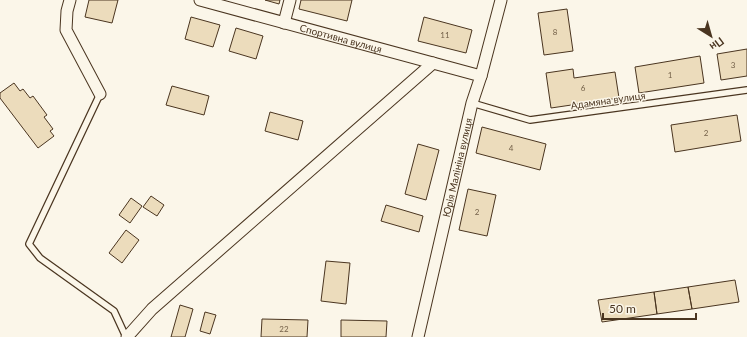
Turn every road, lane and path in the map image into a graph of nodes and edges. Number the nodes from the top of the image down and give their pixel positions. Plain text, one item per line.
1 (70, 0) edge
2 (200, 0) edge
3 (290, 0) edge
4 (501, 0) edge
5 (284, 23) junction
6 (433, 63) junction
7 (481, 76) junction
8 (747, 90) edge
9 (100, 94) joint
10 (472, 103) junction
11 (126, 337) edge
12 (418, 337) edge

1 - 9 street
2 - 5 street, Спортивна вулиця
3 - 5 street
4 - 7 street, Юрія Малініна вулиця
5 - 6 street, Спортивна вулиця
6 - 7 street, Спортивна вулиця
6 - 11 street
7 - 10 street, Юрія Малініна вулиця
8 - 10 lane, Адамяна вулиця
9 - 11 lane
10 - 12 street, Юрія Малініна вулиця

